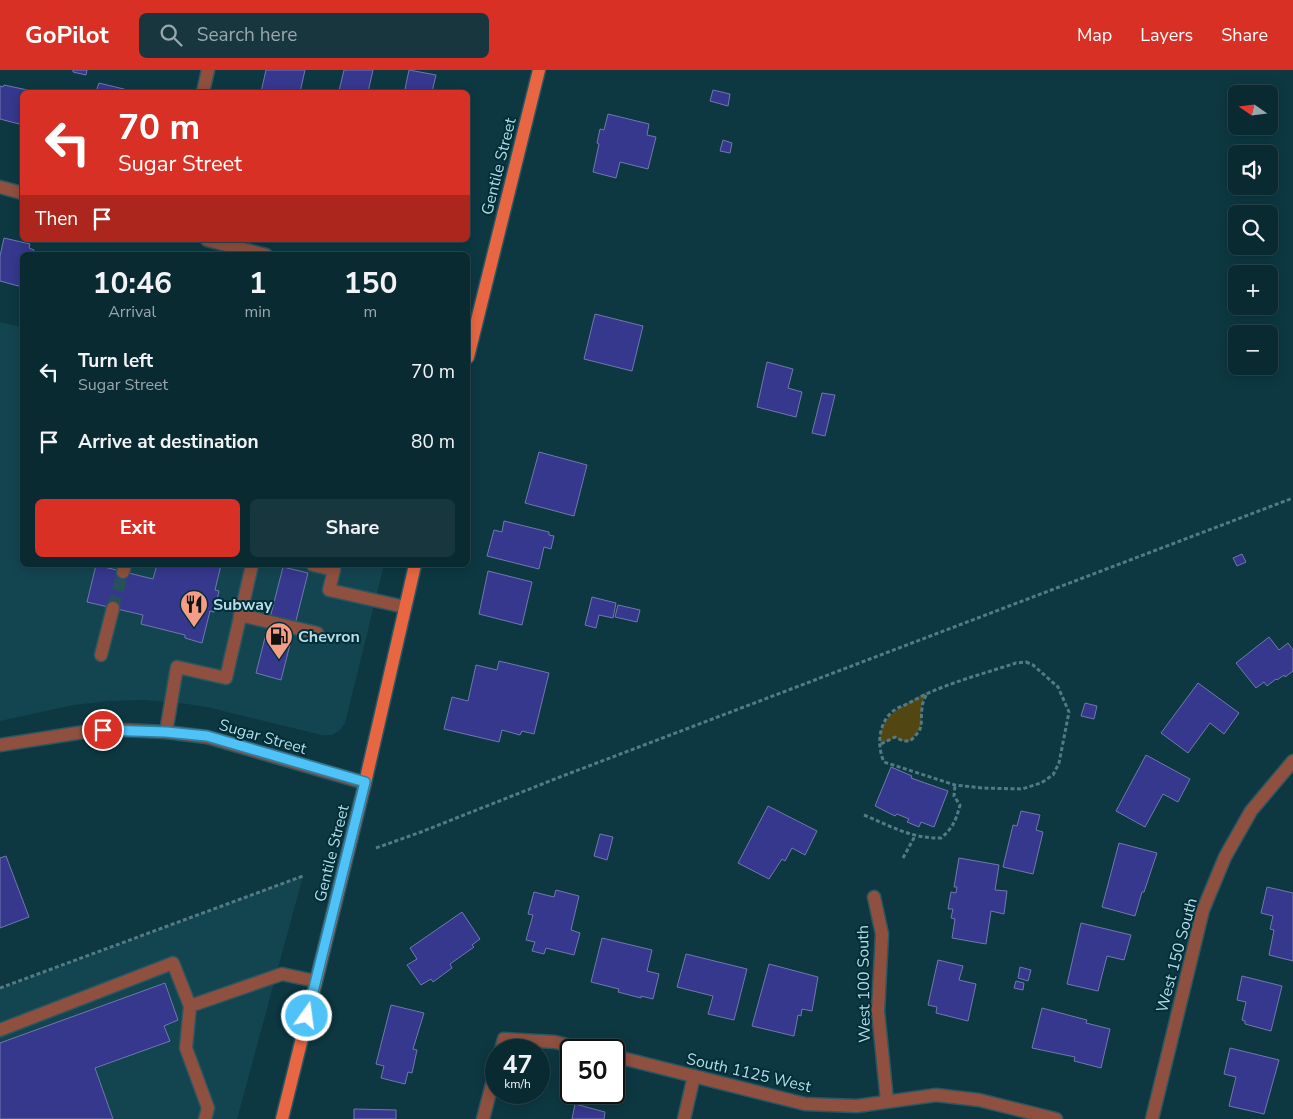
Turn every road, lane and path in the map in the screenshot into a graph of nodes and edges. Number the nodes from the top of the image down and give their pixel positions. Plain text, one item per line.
1 (208, 70) edge
2 (539, 70) edge
3 (203, 90) edge
4 (0, 187) edge
5 (20, 192) edge
6 (215, 242) edge
7 (254, 252) edge
8 (472, 323) edge
9 (470, 340) edge
10 (1293, 498) edge
11 (252, 567) edge
12 (321, 567) edge
13 (414, 567) edge
14 (404, 607) junction
15 (113, 608) tunnel mouth
16 (240, 615) junction
17 (317, 633) dead end
18 (101, 655) dead end
19 (927, 692) junction
20 (166, 732) junction
21 (881, 744) junction
22 (0, 745) edge
23 (1293, 761) edge
24 (365, 782) junction
25 (955, 784) junction
26 (864, 815) dead end
27 (914, 836) junction
28 (376, 848) dead end
29 (903, 858) dead end
30 (303, 876) dead end
31 (874, 897) dead end
32 (315, 981) junction
33 (0, 988) edge
34 (190, 1006) junction
35 (0, 1030) edge
36 (625, 1059) edge
37 (694, 1076) junction
38 (886, 1101) junction
39 (487, 1104) edge
40 (205, 1119) edge
41 (282, 1119) edge
42 (483, 1119) edge
43 (684, 1119) edge
44 (1056, 1119) edge
45 (1152, 1119) edge

1 - 3 street
2 - 8 main road, Gentile Street
4 - 5 street
6 - 7 street
8 - 9 main road, Gentile Street
10 - 28 path
11 - 16 street
12 - 14 street
13 - 14 main road, Gentile Street
14 - 24 main road, Gentile Street
15 - 18 street
16 - 17 street
16 - 20 street
19 - 21 path
19 - 21 path
19 - 25 path
20 - 22 street, Sugar Street
20 - 24 street, Sugar Street
21 - 25 path
23 - 45 street, West 150 South
24 - 32 main road, Gentile Street
25 - 27 path
26 - 27 path
27 - 29 path
30 - 33 path
31 - 38 street, West 100 South
32 - 34 street
32 - 41 main road, Gentile Street
34 - 35 street
34 - 40 street
36 - 37 street, South 1125 West
37 - 38 street, South 1125 West
37 - 43 street
38 - 44 street, South 1125 West
39 - 42 street

